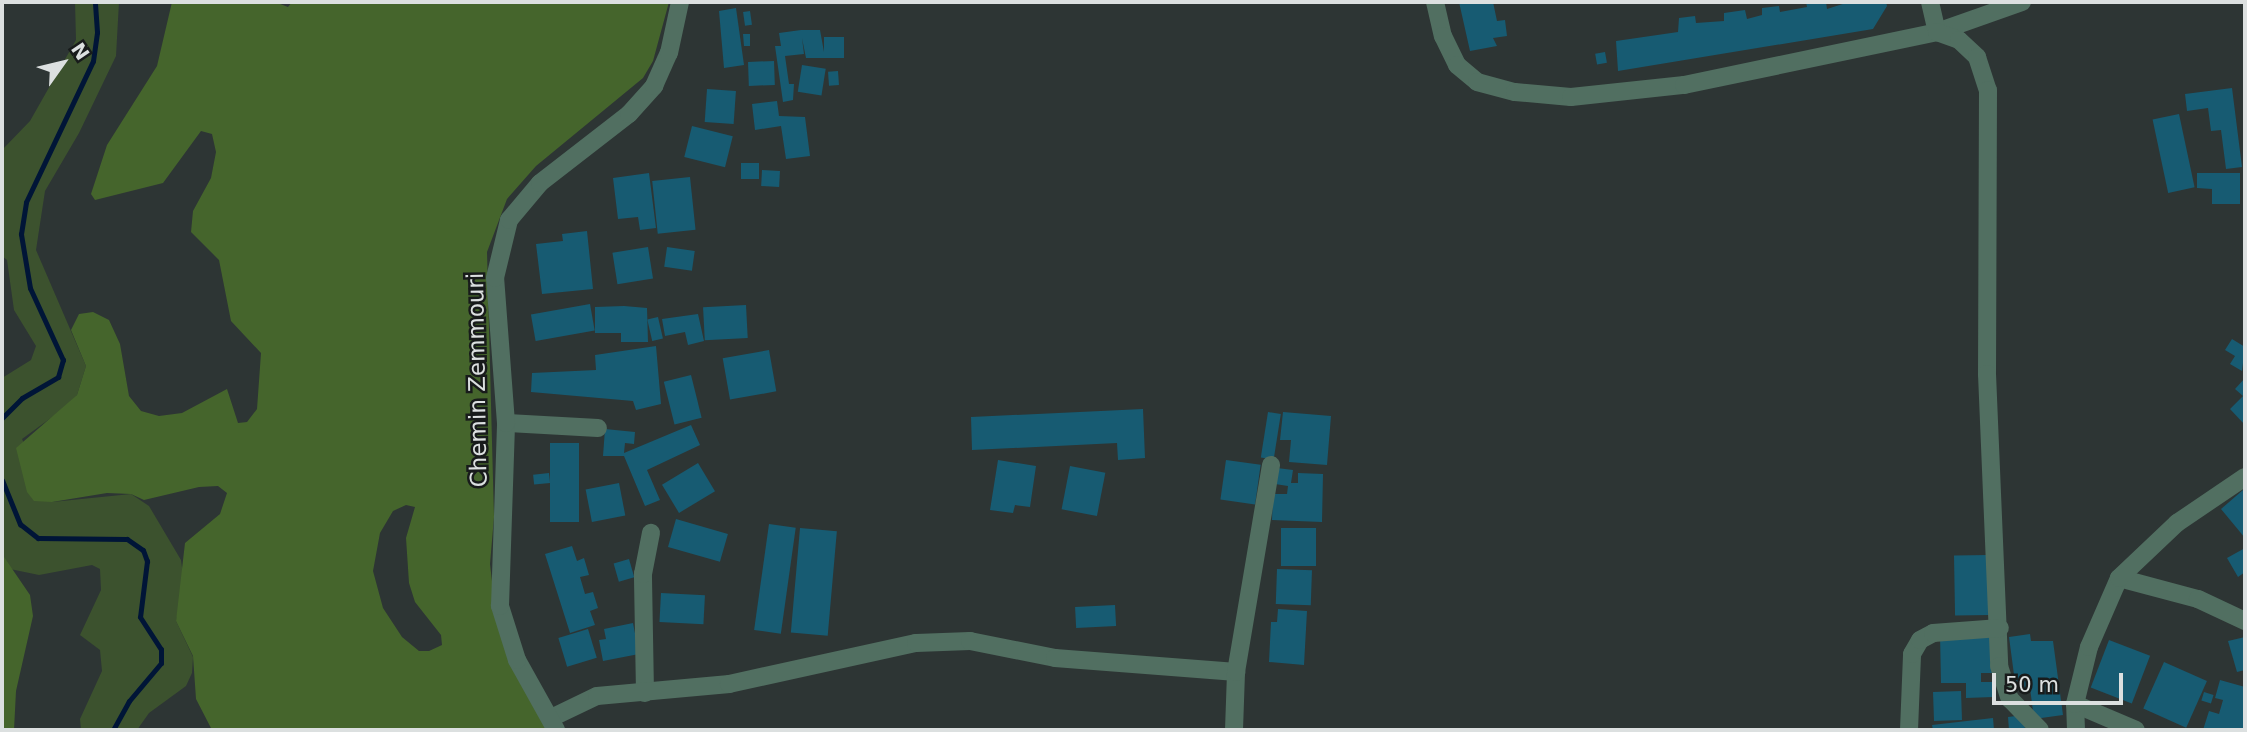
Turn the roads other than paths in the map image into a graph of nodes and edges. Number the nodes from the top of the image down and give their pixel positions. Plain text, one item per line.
1 (680, 2) edge
2 (1435, 2) edge
3 (1930, 2) edge
4 (2022, 2) edge
5 (1937, 32) junction
6 (506, 423) junction
7 (598, 428) dead end
8 (1271, 465) dead end
9 (2244, 479) edge
10 (651, 533) dead end
11 (2119, 578) junction
12 (2245, 621) edge
13 (2000, 628) junction
14 (1236, 672) junction
15 (645, 693) junction
16 (2076, 704) junction
17 (554, 724) edge
18 (1234, 730) edge
19 (1909, 730) edge
20 (2040, 730) edge
21 (2076, 730) edge
22 (2136, 730) edge

1 - 6 street, Chemin Zemmouri
2 - 5 street
3 - 5 street
4 - 5 street
5 - 13 street
6 - 7 street
6 - 17 street, Chemin Zemmouri
8 - 14 street
9 - 11 street
10 - 15 street
11 - 12 street
11 - 16 street
13 - 19 street
13 - 20 street
14 - 15 street
14 - 18 street
15 - 17 street
16 - 21 street
16 - 22 street

